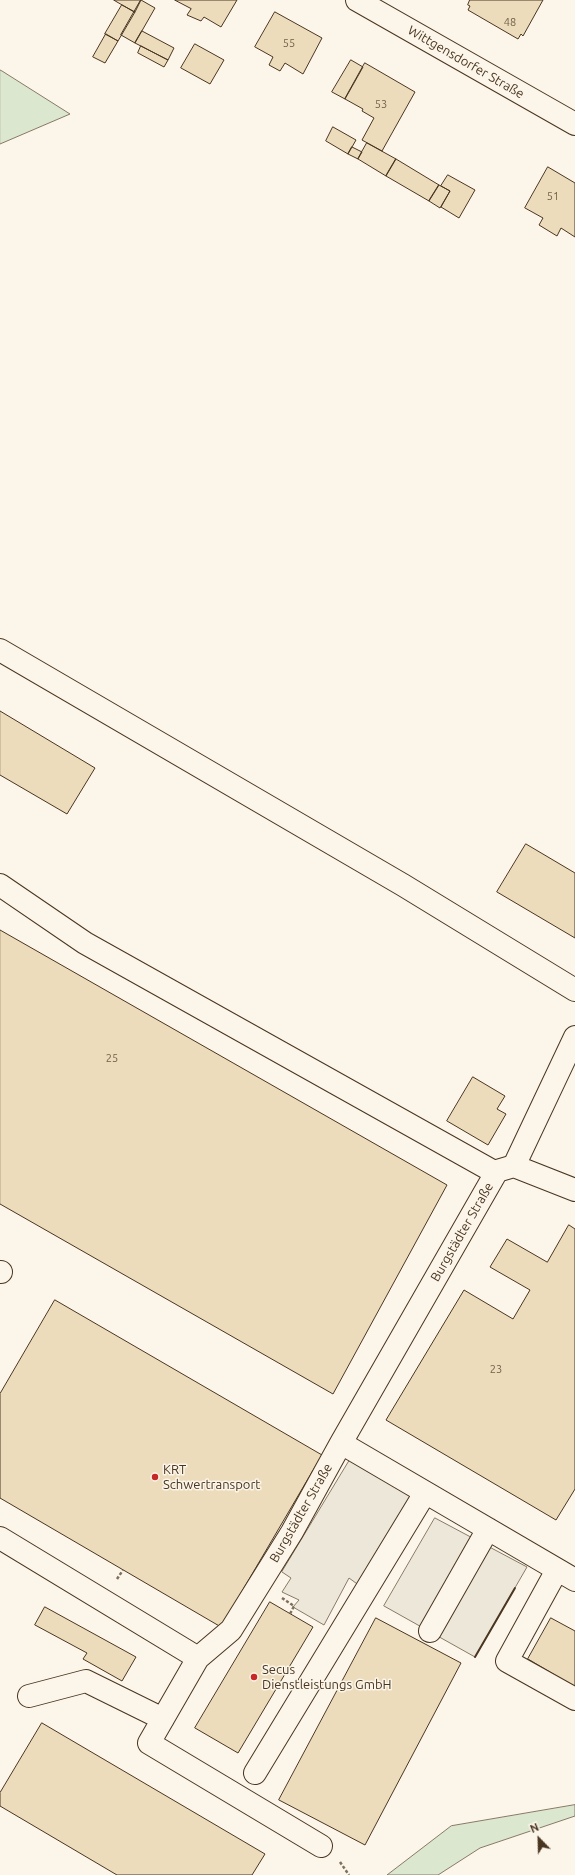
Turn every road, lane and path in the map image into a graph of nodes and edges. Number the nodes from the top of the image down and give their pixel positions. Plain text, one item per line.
1 (356, 0) edge
2 (575, 124) edge
3 (0, 650) edge
4 (0, 885) edge
5 (575, 990) edge
6 (575, 1037) edge
7 (505, 1169) junction
8 (575, 1190) edge
9 (340, 1443) junction
10 (426, 1493) junction
11 (488, 1530) junction
12 (0, 1538) edge
13 (123, 1570) dead end
14 (556, 1570) junction
15 (575, 1580) edge
16 (115, 1582) dead end
17 (294, 1606) dead end
18 (290, 1614) dead end
19 (430, 1631) dead end
20 (198, 1658) junction
21 (29, 1696) dead end
22 (575, 1699) edge
23 (163, 1719) junction
24 (255, 1773) dead end
25 (321, 1846) dead end

1 - 2 street, Wittgensdorfer Straße
3 - 5 street
4 - 7 street
6 - 7 street, Burgstädter Straße
7 - 8 street
7 - 9 street, Burgstädter Straße
9 - 10 street
9 - 20 street, Burgstädter Straße
10 - 11 street
10 - 24 street
11 - 14 street
11 - 19 street
12 - 20 street
13 - 16 path
14 - 15 street
14 - 22 street
17 - 18 path
20 - 23 street, Burgstädter Straße
21 - 23 street
23 - 25 street, Burgstädter Straße

